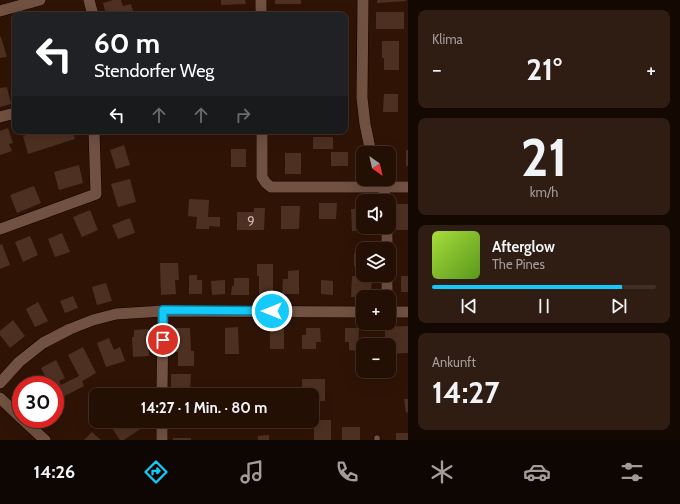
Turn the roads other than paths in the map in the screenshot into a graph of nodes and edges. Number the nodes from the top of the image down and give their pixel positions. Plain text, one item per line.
1 (40, 0) edge
2 (89, 0) edge
3 (261, 0) edge
4 (363, 0) edge
5 (0, 11) edge
6 (92, 12) edge
7 (261, 12) edge
8 (12, 114) edge
9 (0, 117) edge
10 (94, 134) edge
11 (262, 134) edge
12 (370, 146) edge
13 (356, 184) edge
14 (396, 185) edge
15 (408, 187) edge
16 (0, 229) edge
17 (163, 310) junction
18 (356, 312) edge
19 (396, 312) edge
20 (408, 312) edge
21 (0, 383) edge
22 (162, 388) edge
23 (0, 398) edge
24 (12, 409) edge
25 (32, 428) edge
26 (162, 428) edge
27 (44, 440) edge
28 (162, 440) edge

1 - 5 street
2 - 6 street
3 - 7 street
4 - 12 street
8 - 9 street
10 - 16 street
11 - 13 street
14 - 15 street
17 - 18 street
17 - 21 street
17 - 22 street
19 - 20 street
23 - 24 street
25 - 27 street
26 - 28 street

